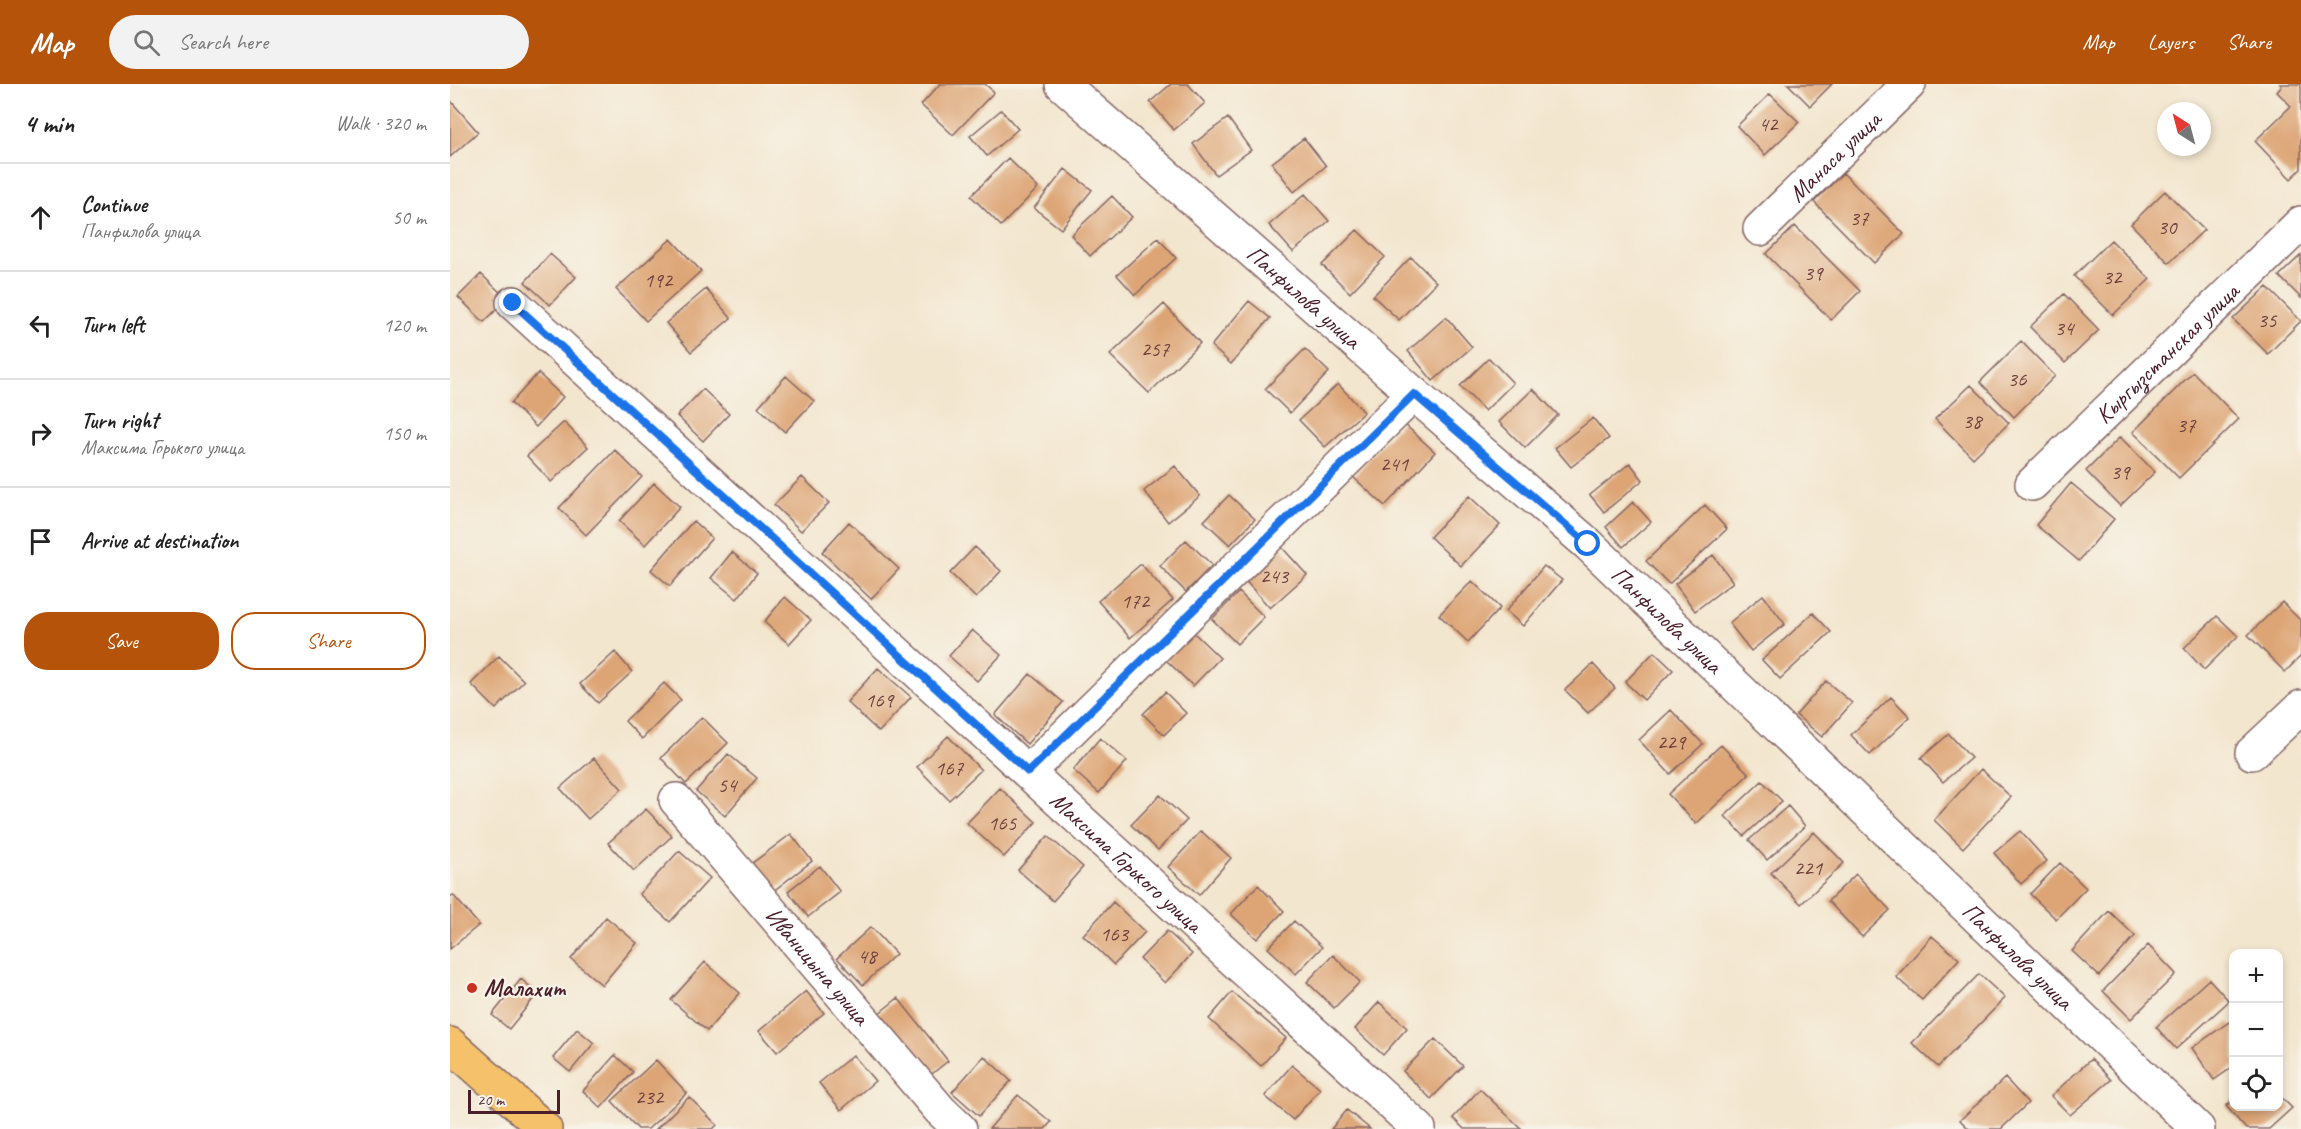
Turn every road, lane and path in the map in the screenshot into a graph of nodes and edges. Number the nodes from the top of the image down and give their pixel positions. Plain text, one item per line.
1 (1062, 84) edge
2 (1909, 84) edge
3 (2301, 223) edge
4 (1760, 229) dead end
5 (513, 303) dead end
6 (1414, 394) junction
7 (2032, 484) dead end
8 (2301, 707) edge
9 (2252, 753) dead end
10 (1028, 772) junction
11 (676, 800) dead end
12 (450, 1044) edge
13 (941, 1123) edge
14 (545, 1129) edge
15 (1419, 1129) edge
16 (2198, 1129) edge

1 - 6 street, Панфилова улица
2 - 4 street, Манаса улица
3 - 7 street, Кыргызстанская улица
5 - 10 street, Максима Горького улица
6 - 10 street
6 - 16 street, Панфилова улица
8 - 9 street
10 - 15 street, Максима Горького улица
11 - 13 street, Иваницына улица
12 - 14 main road

